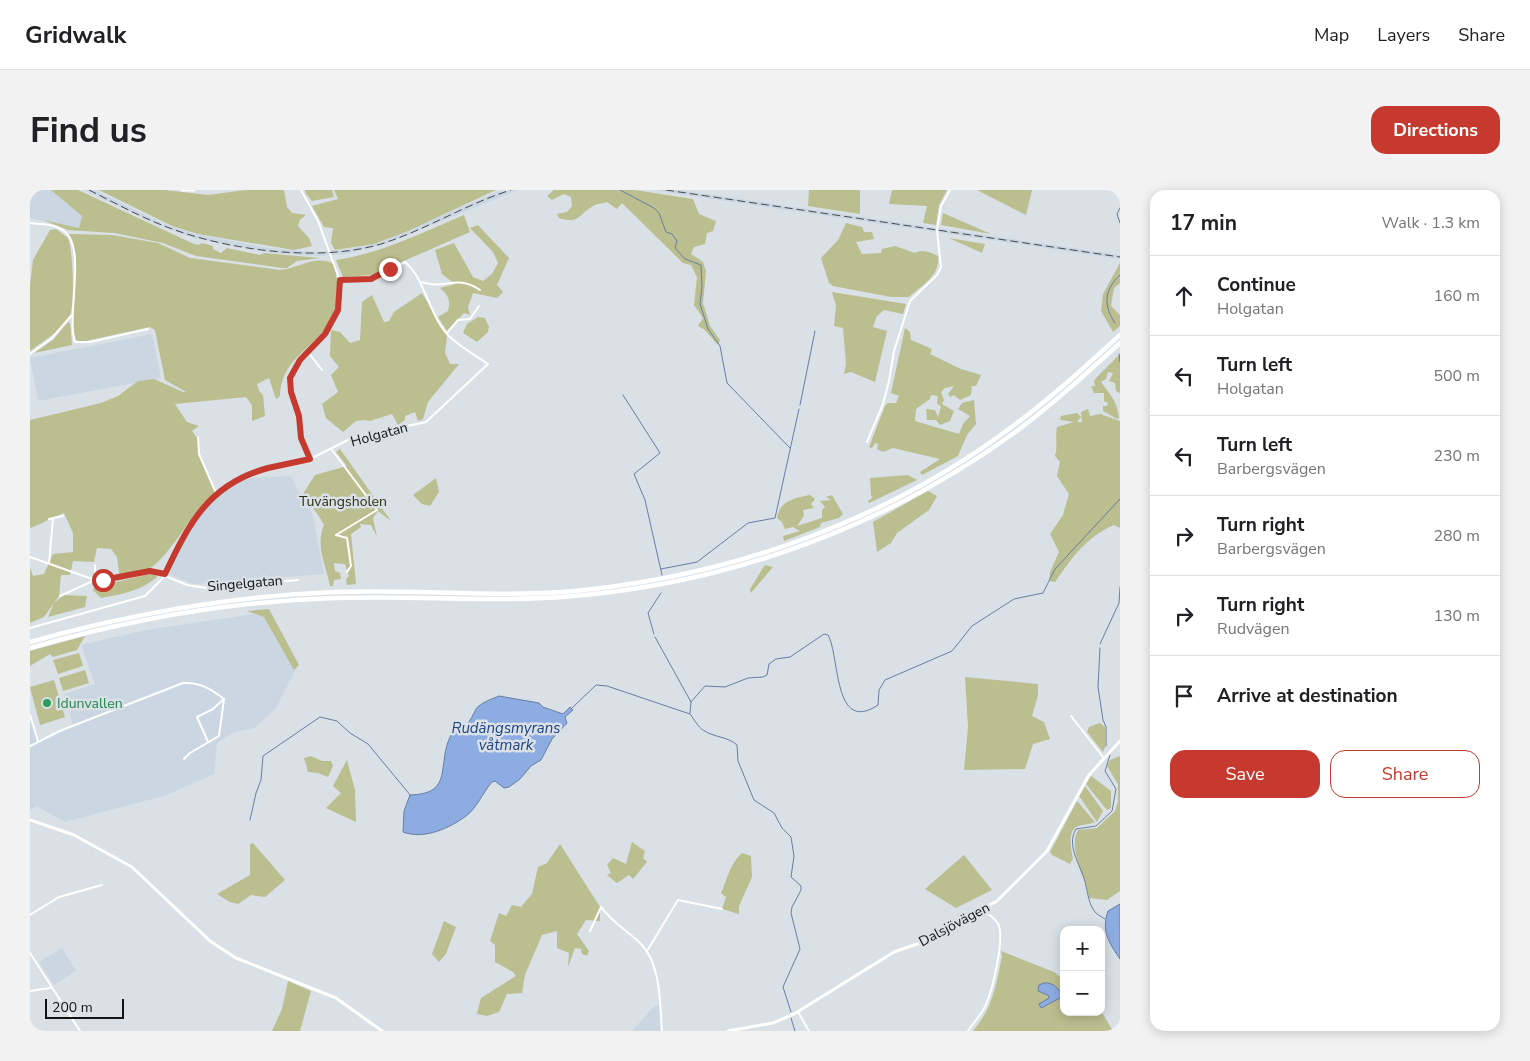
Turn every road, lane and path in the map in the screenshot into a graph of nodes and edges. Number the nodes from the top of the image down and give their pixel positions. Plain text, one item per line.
1 (182, 190) edge
2 (194, 190) edge
3 (301, 190) edge
4 (950, 190) edge
5 (30, 223) edge
6 (340, 280) junction
7 (419, 281) junction
8 (480, 290) dead end
9 (479, 306) dead end
10 (71, 316) junction
11 (148, 330) dead end
12 (447, 333) junction
13 (1120, 336) edge
14 (75, 342) junction
15 (1120, 343) edge
16 (75, 346) dead end
17 (308, 352) junction
18 (30, 354) edge
19 (322, 370) dead end
20 (198, 437) dead end
21 (867, 442) dead end
22 (331, 450) junction
23 (310, 459) junction
24 (216, 494) junction
25 (63, 516) dead end
26 (53, 518) junction
27 (49, 519) dead end
28 (30, 557) edge
29 (49, 563) junction
30 (95, 565) dead end
31 (347, 572) dead end
32 (165, 574) junction
33 (95, 580) junction
34 (298, 580) dead end
35 (60, 596) dead end
36 (30, 628) edge
37 (30, 642) edge
38 (30, 648) edge
39 (224, 699) junction
40 (30, 716) edge
41 (1071, 716) dead end
42 (38, 741) junction
43 (1120, 741) edge
44 (209, 743) junction
45 (30, 746) edge
46 (1103, 757) junction
47 (184, 760) dead end
48 (30, 820) edge
49 (102, 884) dead end
50 (722, 909) dead end
51 (983, 910) junction
52 (30, 915) edge
53 (590, 931) dead end
54 (646, 952) junction
55 (30, 953) edge
56 (51, 988) junction
57 (30, 991) edge
58 (798, 1012) junction
59 (80, 1031) edge
60 (382, 1031) edge
61 (662, 1031) edge
62 (728, 1031) edge
63 (809, 1031) edge
64 (968, 1031) edge

1 - 2 street
3 - 6 street
4 - 21 street
5 - 10 street
6 - 7 street
6 - 17 street
7 - 8 street
7 - 12 street
9 - 12 street
10 - 14 street
10 - 18 street
11 - 14 street
12 - 22 street, Holgatan
13 - 37 highway
14 - 16 street
15 - 38 highway
17 - 19 street
17 - 23 street
20 - 24 street
22 - 23 street, Holgatan
22 - 31 street
23 - 24 street, Holgatan
24 - 32 street, Holgatan
25 - 26 street
26 - 27 street
26 - 29 street
28 - 29 street
29 - 33 street
30 - 33 street
32 - 33 street
32 - 34 street, Singelgatan
32 - 36 street, Holgatan
33 - 35 street
39 - 42 street
39 - 44 street
39 - 44 street
40 - 42 street
41 - 46 street
42 - 45 street
43 - 46 street, Dalsjövägen
44 - 47 street
46 - 51 street, Dalsjövägen
48 - 60 street
49 - 52 street
50 - 54 street
51 - 58 street, Dalsjövägen
51 - 64 street
53 - 54 street
54 - 61 street
55 - 56 street
56 - 57 street
56 - 59 street
58 - 62 street, Dalsjövägen
58 - 63 street

